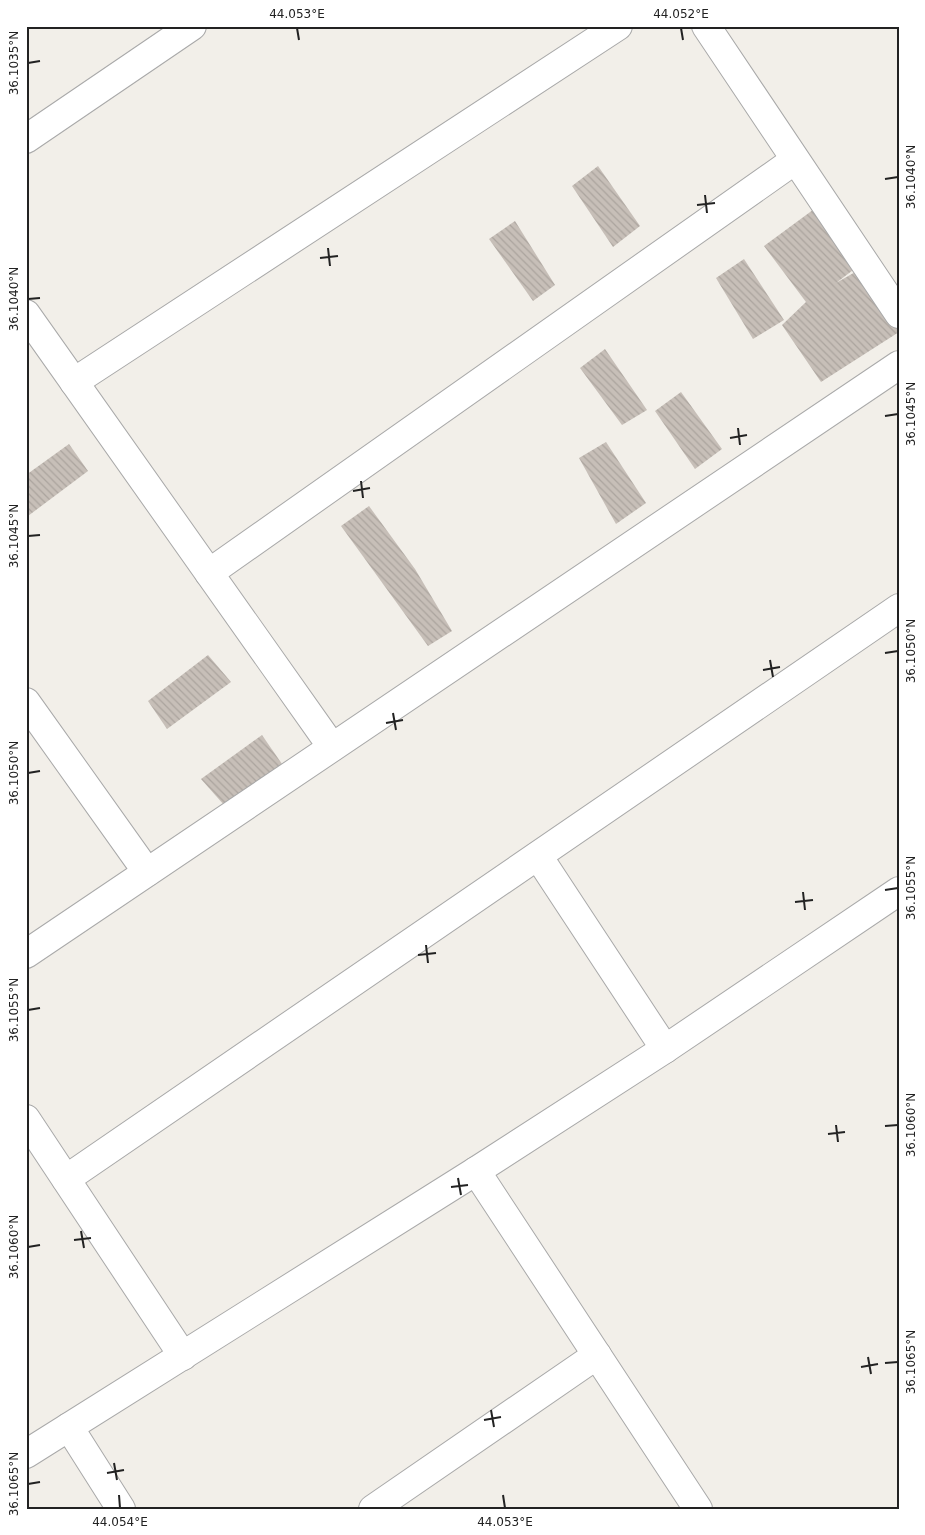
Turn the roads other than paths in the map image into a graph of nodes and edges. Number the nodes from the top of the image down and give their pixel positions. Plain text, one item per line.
1 (192, 26) edge
2 (618, 26) edge
3 (706, 26) edge
4 (26, 139) edge
5 (795, 160) junction
6 (26, 314) edge
7 (899, 314) edge
8 (899, 365) edge
9 (74, 382) junction
10 (209, 573) junction
11 (899, 608) edge
12 (27, 703) edge
13 (332, 747) junction
14 (538, 856) junction
15 (147, 872) junction
16 (899, 891) edge
17 (26, 954) edge
18 (664, 1049) junction
19 (26, 1119) edge
20 (476, 1171) junction
21 (66, 1178) junction
22 (597, 1354) junction
23 (182, 1356) junction
24 (69, 1427) junction
25 (26, 1454) edge
26 (121, 1509) edge
27 (372, 1509) edge
28 (698, 1509) edge

1 - 4 street
2 - 9 street
3 - 5 street
5 - 7 street
5 - 10 street
6 - 9 street
8 - 13 street
9 - 10 street
10 - 13 street
11 - 14 street
12 - 15 street
13 - 15 street
14 - 18 street
14 - 21 street
15 - 17 street
16 - 18 street
18 - 20 street
19 - 21 street
20 - 22 street
20 - 23 street
21 - 23 street
22 - 27 street
22 - 28 street
23 - 24 street
24 - 25 street
24 - 26 street

